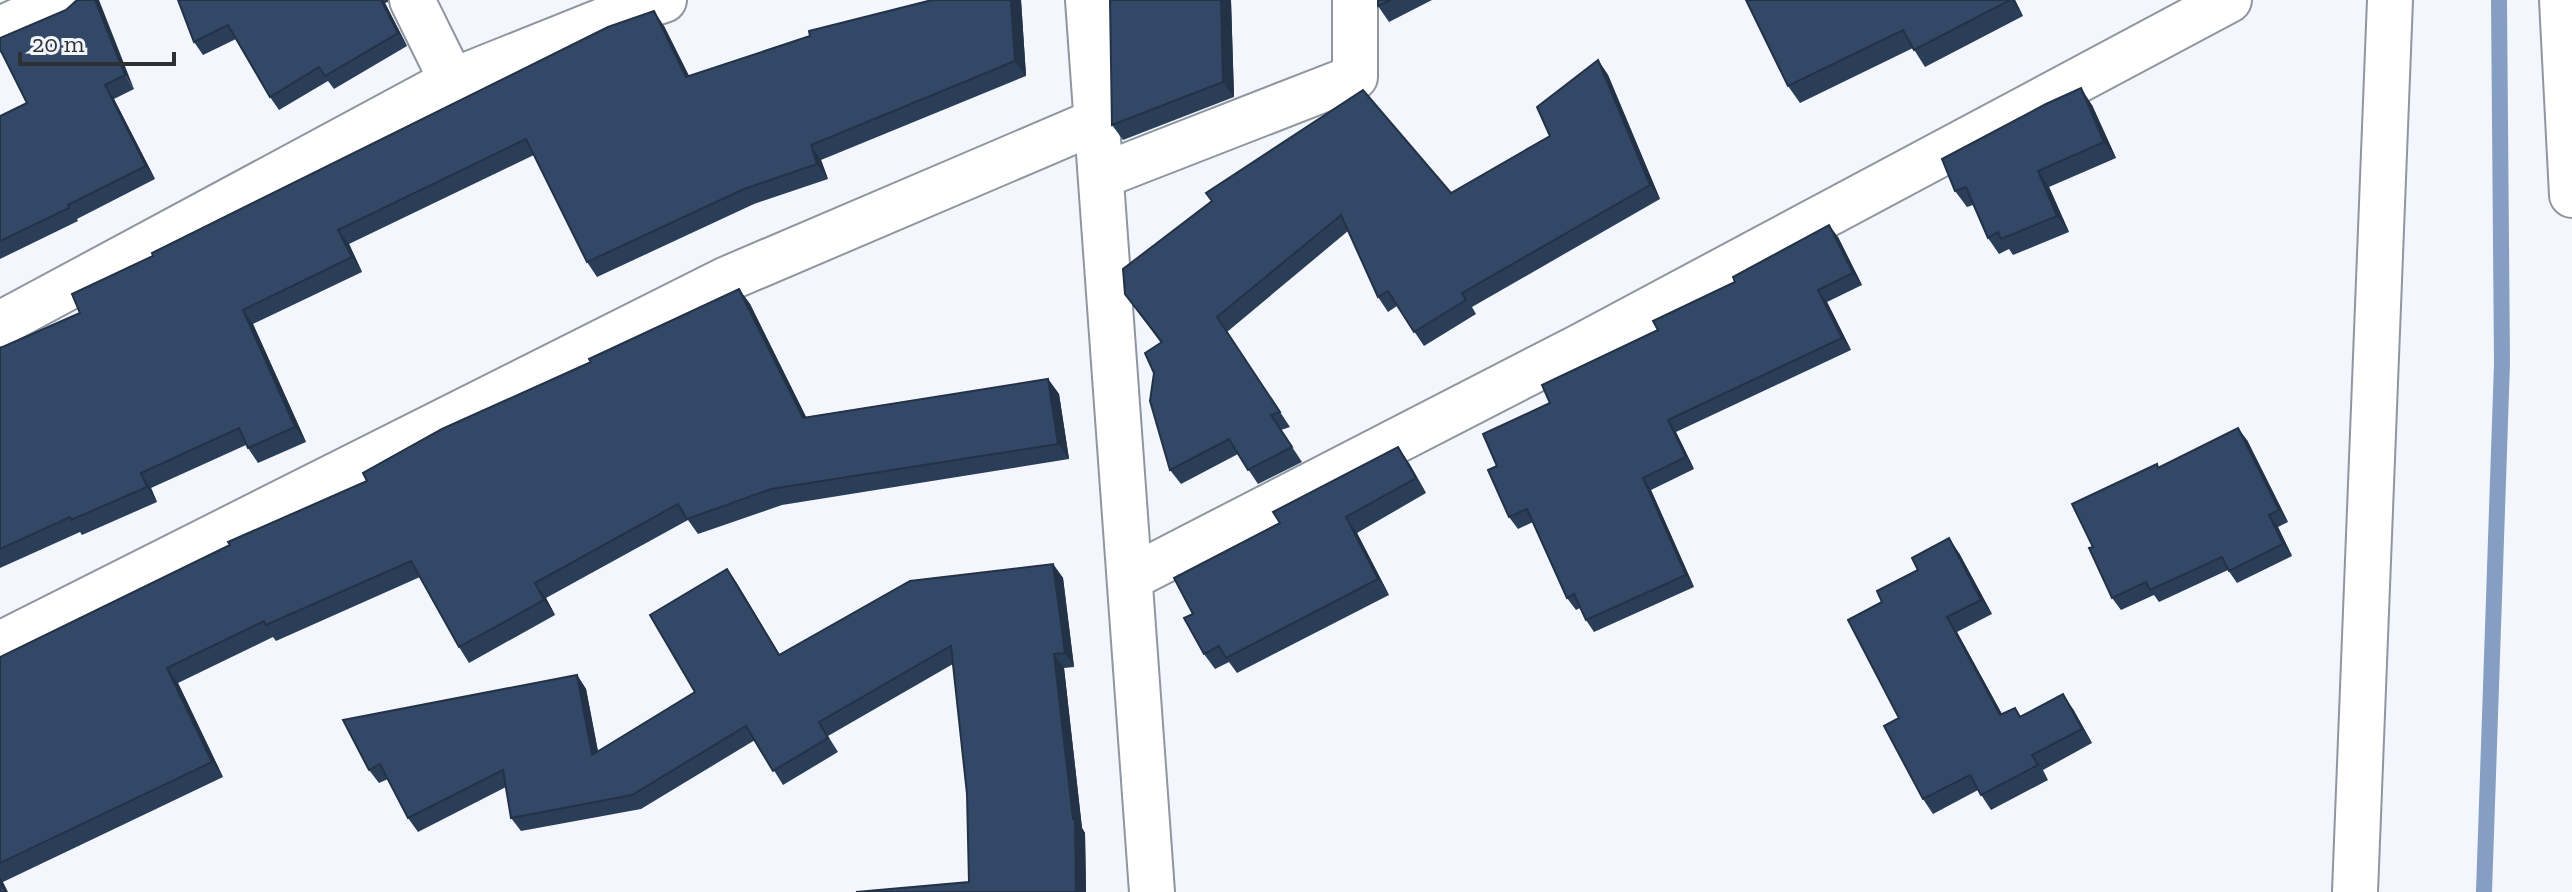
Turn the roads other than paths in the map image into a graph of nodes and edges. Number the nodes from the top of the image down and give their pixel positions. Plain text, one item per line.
1 (65, 0) edge
2 (412, 0) edge
3 (664, 0) edge
4 (1088, 0) edge
5 (1355, 0) edge
6 (2229, 0) edge
7 (2390, 0) edge
8 (2562, 0) edge
9 (0, 29) edge
10 (452, 81) junction
11 (1097, 121) junction
12 (1101, 176) junction
13 (2572, 195) edge
14 (0, 324) edge
15 (1130, 578) junction
16 (0, 644) edge
17 (1152, 892) edge
18 (2355, 892) edge

1 - 9 street
2 - 10 street
3 - 10 street
4 - 11 street
5 - 12 street
6 - 15 street
7 - 18 street
8 - 13 street
10 - 14 street
11 - 12 street
11 - 16 street
12 - 15 street
15 - 17 street

